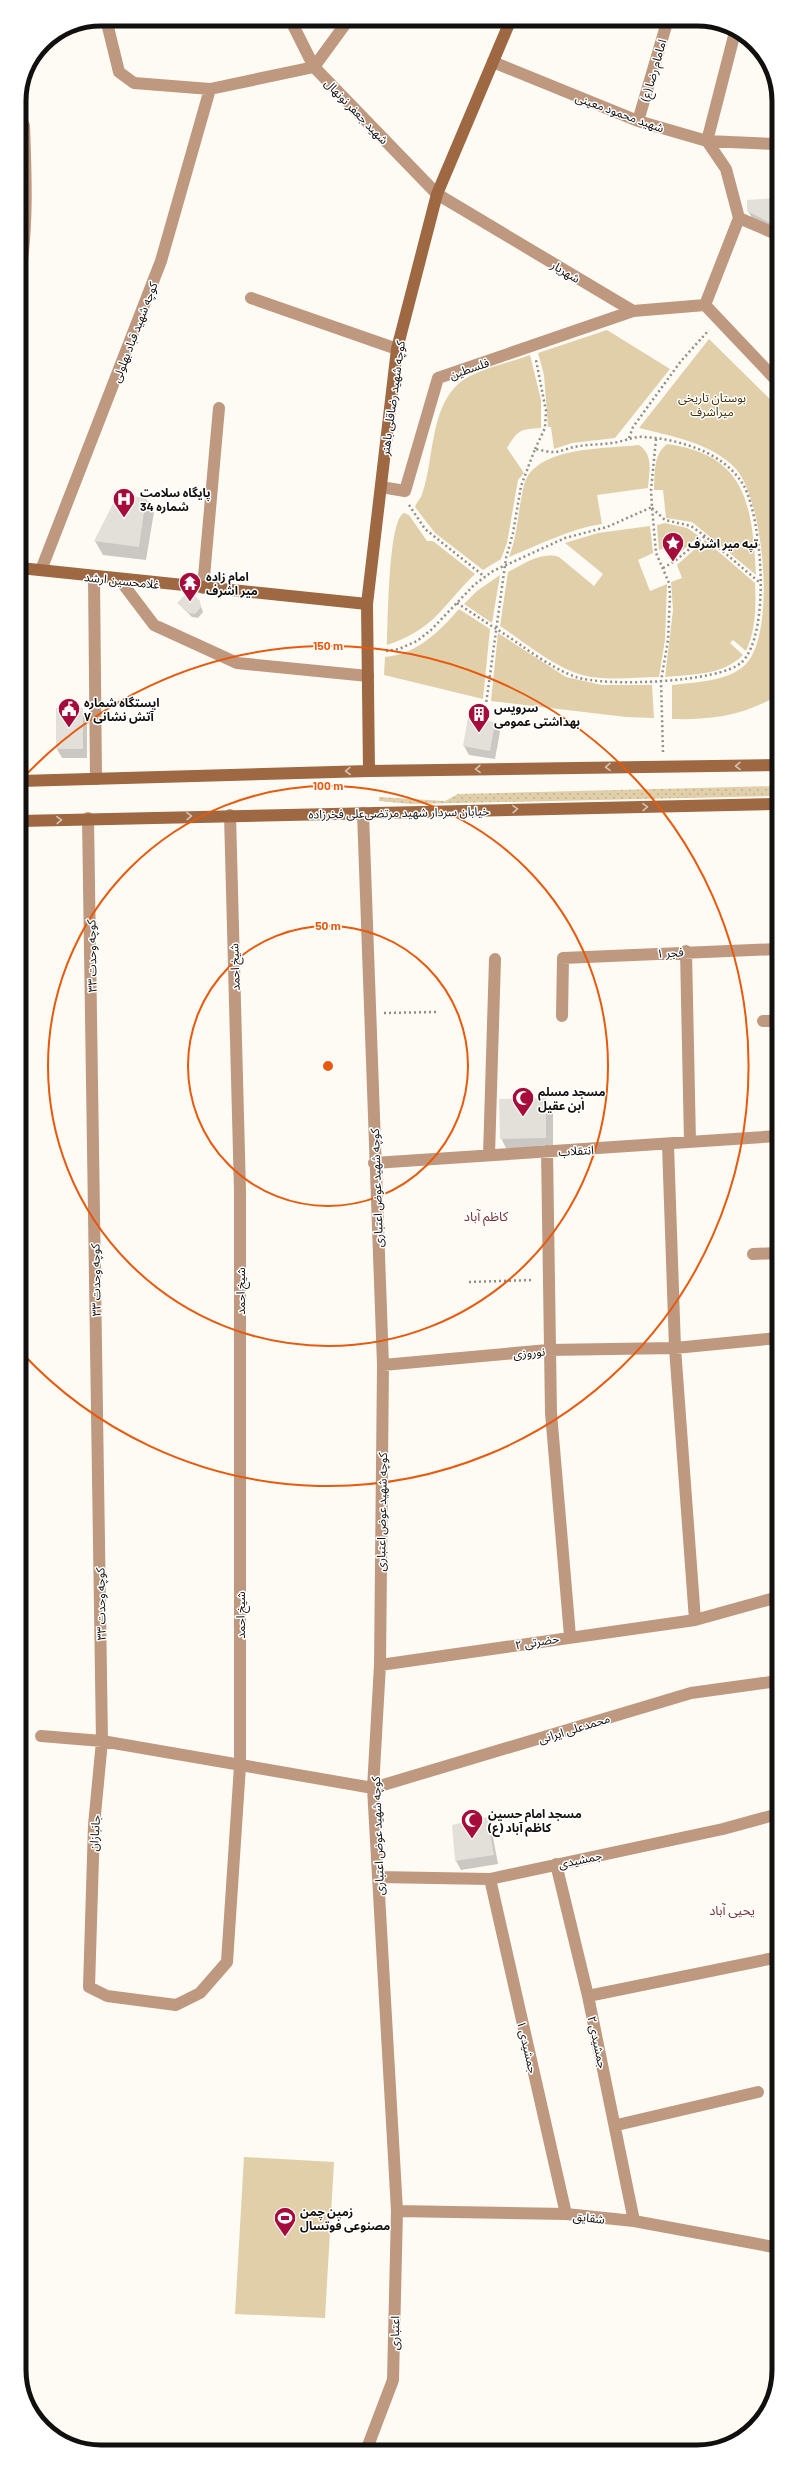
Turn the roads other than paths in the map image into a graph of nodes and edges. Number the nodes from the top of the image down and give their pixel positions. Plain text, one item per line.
1 (108, 26) edge
2 (294, 26) edge
3 (345, 26) edge
4 (508, 26) edge
5 (666, 26) edge
6 (734, 36) edge
7 (493, 62) junction
8 (314, 67) junction
9 (210, 89) junction
10 (638, 121) junction
11 (707, 140) junction
12 (772, 144) edge
13 (26, 180) edge
14 (437, 194) junction
15 (739, 218) junction
16 (26, 227) edge
17 (772, 232) edge
18 (251, 298) dead end
19 (705, 305) junction
20 (633, 310) junction
21 (397, 350) junction
22 (772, 376) edge
23 (219, 408) dead end
24 (381, 487) junction
25 (26, 569) edge
26 (41, 570) junction
27 (94, 577) junction
28 (120, 580) junction
29 (203, 588) junction
30 (367, 604) junction
31 (368, 676) junction
32 (772, 765) edge
33 (369, 771) junction
34 (96, 779) junction
35 (26, 781) edge
36 (772, 804) edge
37 (363, 813) junction
38 (230, 816) junction
39 (88, 818) junction
40 (26, 821) edge
41 (772, 949) edge
42 (686, 951) junction
43 (495, 959) dead end
44 (562, 1016) dead end
45 (762, 1021) dead end
46 (772, 1021) edge
47 (772, 1136) edge
48 (690, 1142) junction
49 (668, 1145) junction
50 (547, 1151) junction
51 (489, 1155) junction
52 (374, 1164) junction
53 (772, 1253) edge
54 (753, 1254) dead end
55 (772, 1339) edge
56 (675, 1348) junction
57 (548, 1350) junction
58 (383, 1364) junction
59 (772, 1599) edge
60 (695, 1620) junction
61 (570, 1636) junction
62 (380, 1665) junction
63 (772, 1682) edge
64 (41, 1736) dead end
65 (102, 1741) junction
66 (240, 1766) junction
67 (373, 1788) junction
68 (772, 1816) edge
69 (556, 1864) junction
70 (378, 1877) junction
71 (490, 1879) junction
72 (89, 1926) joint
73 (772, 1958) edge
74 (588, 1996) junction
75 (758, 2092) dead end
76 (617, 2125) junction
77 (397, 2211) junction
78 (566, 2214) junction
79 (634, 2221) junction
80 (772, 2247) edge
81 (368, 2445) edge

1 - 9 street
2 - 8 street, شهید جعفر نونهال
3 - 8 street
4 - 7 main road, کوچه شهید رضاقلی باهنر
5 - 10 street, امامام رضا (ع)
6 - 11 street
7 - 10 street, شهید محمود معینی
7 - 14 main road, کوچه شهید رضاقلی باهنر
8 - 9 street
8 - 14 street, شهید جعفر نونهال
9 - 26 street, کوچه شهید قباد بهلولی
10 - 11 street, شهید محمود معینی
11 - 12 street, شهید محمود معینی
11 - 15 street
13 - 16 street
14 - 20 street, شهریار
14 - 21 main road, کوچه شهید رضاقلی باهنر
15 - 17 street
15 - 19 street
18 - 21 street
19 - 20 street
19 - 22 street
20 - 24 street, فلسطین
21 - 24 main road, کوچه شهید رضاقلی باهنر
23 - 29 street
24 - 30 main road, کوچه شهید رضاقلی باهنر
25 - 26 main road, غلامحسین ارشد
26 - 27 main road, غلامحسین ارشد
27 - 28 main road, غلامحسین ارشد
27 - 34 street
28 - 29 main road, غلامحسین ارشد
28 - 31 street
29 - 30 main road, غلامحسین ارشد
30 - 31 main road, کوچه شهید رضاقلی باهنر
31 - 33 main road, کوچه شهید رضاقلی باهنر
32 -> 33 main road
33 -> 34 main road
34 - 35 main road
37 -> 36 main road, خیابان سردار شهید مرتضی‌علی فخرزاده
37 - 38 main road, خیابان سردار شهید مرتضی‌علی فخرزاده
37 - 52 street, کوچه شهید عوض اعتباری
39 -> 38 main road, خیابان سردار شهید مرتضی‌علی فخرزاده
38 - 66 street, شیخ احمد
40 -> 39 main road, خیابان سردار شهید مرتضی‌علی فخرزاده
39 - 65 street, کوچه وحدت ۳۳
41 - 42 street, فجر ۱
42 - 44 street, فجر ۱
42 - 48 street
43 - 51 street
45 - 46 street
47 - 48 street, انتقلاب
48 - 49 street, انتقلاب
49 - 50 street, انتقلاب
49 - 56 street
50 - 51 street, انتقلاب
50 - 57 street
51 - 52 street, انتقلاب
52 - 58 street, کوچه شهید عوض اعتباری
53 - 54 street
55 - 56 street, نوروزی
56 - 57 street, نوروزی
56 - 60 street
57 - 58 street, نوروزی
57 - 61 street
58 - 62 street, کوچه شهید عوض اعتباری
59 - 60 street, حضرتی ۲
60 - 61 street, حضرتی ۲
61 - 62 street, حضرتی ۲
62 - 67 street, کوچه شهید عوض اعتباری
63 - 67 street, محمدعلی ایرانی
64 - 65 street
65 - 66 street
65 - 72 street, جانبازان
66 - 67 street
66 - 72 street, شیخ احمد
67 - 70 street, کوچه شهید عوض اعتباری
68 - 69 street, جمشیدی
69 - 71 street, جمشیدی
69 - 74 street, جمشیدی ۲
70 - 71 street, جمشیدی
70 - 77 street, کوچه شهید عوض اعتباری
71 - 78 street, جمشیدی ۱
73 - 74 street
74 - 76 street, جمشیدی ۲
75 - 76 street
76 - 79 street, جمشیدی ۲
77 - 78 street, شقایق
77 - 81 street, اعتباری
78 - 79 street, شقایق
79 - 80 street, شقایق

